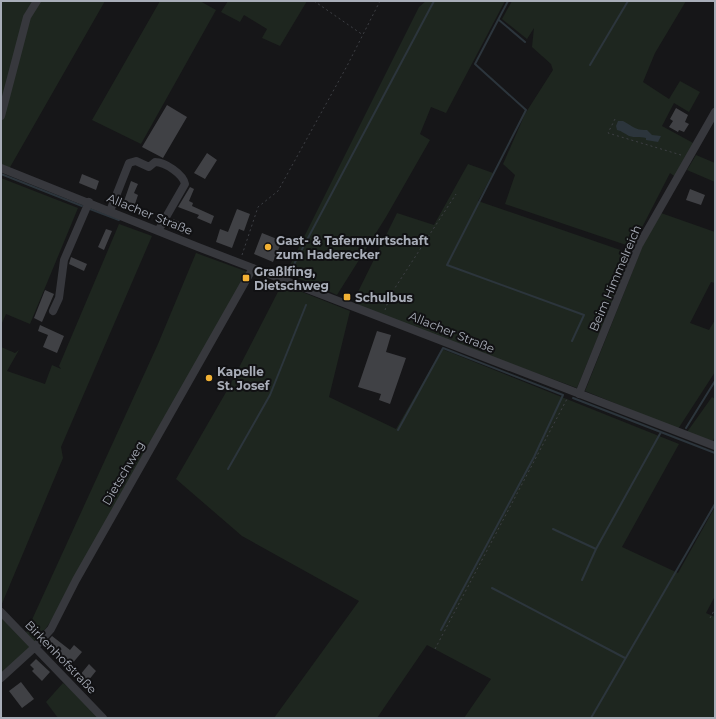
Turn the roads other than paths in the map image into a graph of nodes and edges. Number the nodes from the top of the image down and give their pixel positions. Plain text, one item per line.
1 (37, 1) edge
2 (715, 112) edge
3 (1, 116) edge
4 (1, 168) edge
5 (89, 202) junction
6 (110, 211) junction
7 (158, 231) junction
8 (249, 267) junction
9 (53, 311) dead end
10 (579, 394) junction
11 (715, 446) edge
12 (1, 612) edge
13 (35, 647) junction
14 (1, 678) edge
15 (103, 718) edge

1 - 3 street
2 - 10 street, Beim Himmelreich
4 - 5 street, Allacher Straße
5 - 6 street, Allacher Straße
5 - 9 street
6 - 7 street, Allacher Straße
6 - 7 street
7 - 8 street, Allacher Straße
8 - 10 street, Allacher Straße
8 - 13 street, Dietschweg
10 - 11 street, Allacher Straße
12 - 13 street, Birkenhofstraße
13 - 14 street, Dietschweg
13 - 15 street, Birkenhofstraße

